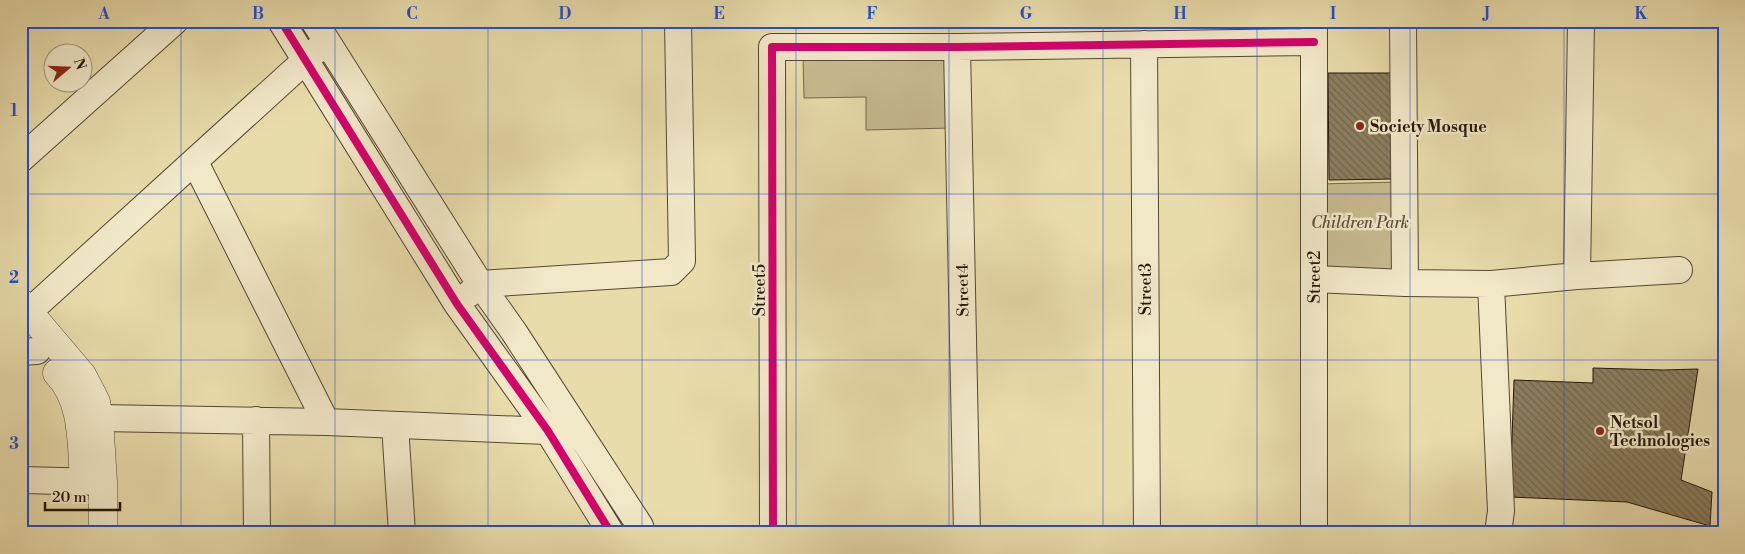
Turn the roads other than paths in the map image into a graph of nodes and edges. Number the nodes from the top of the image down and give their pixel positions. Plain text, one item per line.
1 (175, 21) edge
2 (281, 21) edge
3 (678, 21) edge
4 (1403, 21) edge
5 (1581, 22) edge
6 (321, 31) edge
7 (1314, 32) edge
8 (1144, 44) junction
9 (958, 47) junction
10 (307, 60) junction
11 (21, 158) edge
12 (195, 162) junction
13 (1679, 270) dead end
14 (1577, 276) junction
15 (1314, 279) junction
16 (1405, 283) junction
17 (480, 284) junction
18 (1491, 284) junction
19 (457, 304) junction
20 (25, 328) edge
21 (89, 418) junction
22 (256, 420) junction
23 (326, 422) junction
24 (558, 424) junction
25 (395, 425) junction
26 (21, 480) edge
27 (93, 482) junction
28 (86, 533) edge
29 (103, 533) edge
30 (257, 533) edge
31 (402, 533) edge
32 (611, 533) edge
33 (642, 533) edge
34 (773, 533) edge
35 (967, 533) edge
36 (1147, 533) edge
37 (1314, 533) edge
38 (1498, 533) edge

1 - 11 street
2 - 10 street
3 - 17 street
4 - 16 street
5 - 14 street
6 - 10 street
6 - 17 street
7 - 8 street
7 - 15 street, Street2
8 - 9 street
8 - 36 street, Street3
9 - 34 street, Street5
9 - 35 street, Street4
10 - 12 street
10 - 19 street
12 - 20 street
12 - 23 street
13 - 14 street
14 - 18 street
15 - 16 street
15 - 37 street, Street2
16 - 18 street
17 - 19 street
17 - 24 street
18 - 38 street
19 - 24 street
20 - 21 street
20 - 21 street
21 - 22 street
21 - 27 street
22 - 23 street
22 - 30 street
23 - 25 street
24 - 25 street
24 - 32 street
24 - 33 street
25 - 31 street
26 - 27 street
27 - 28 street
27 - 29 street

